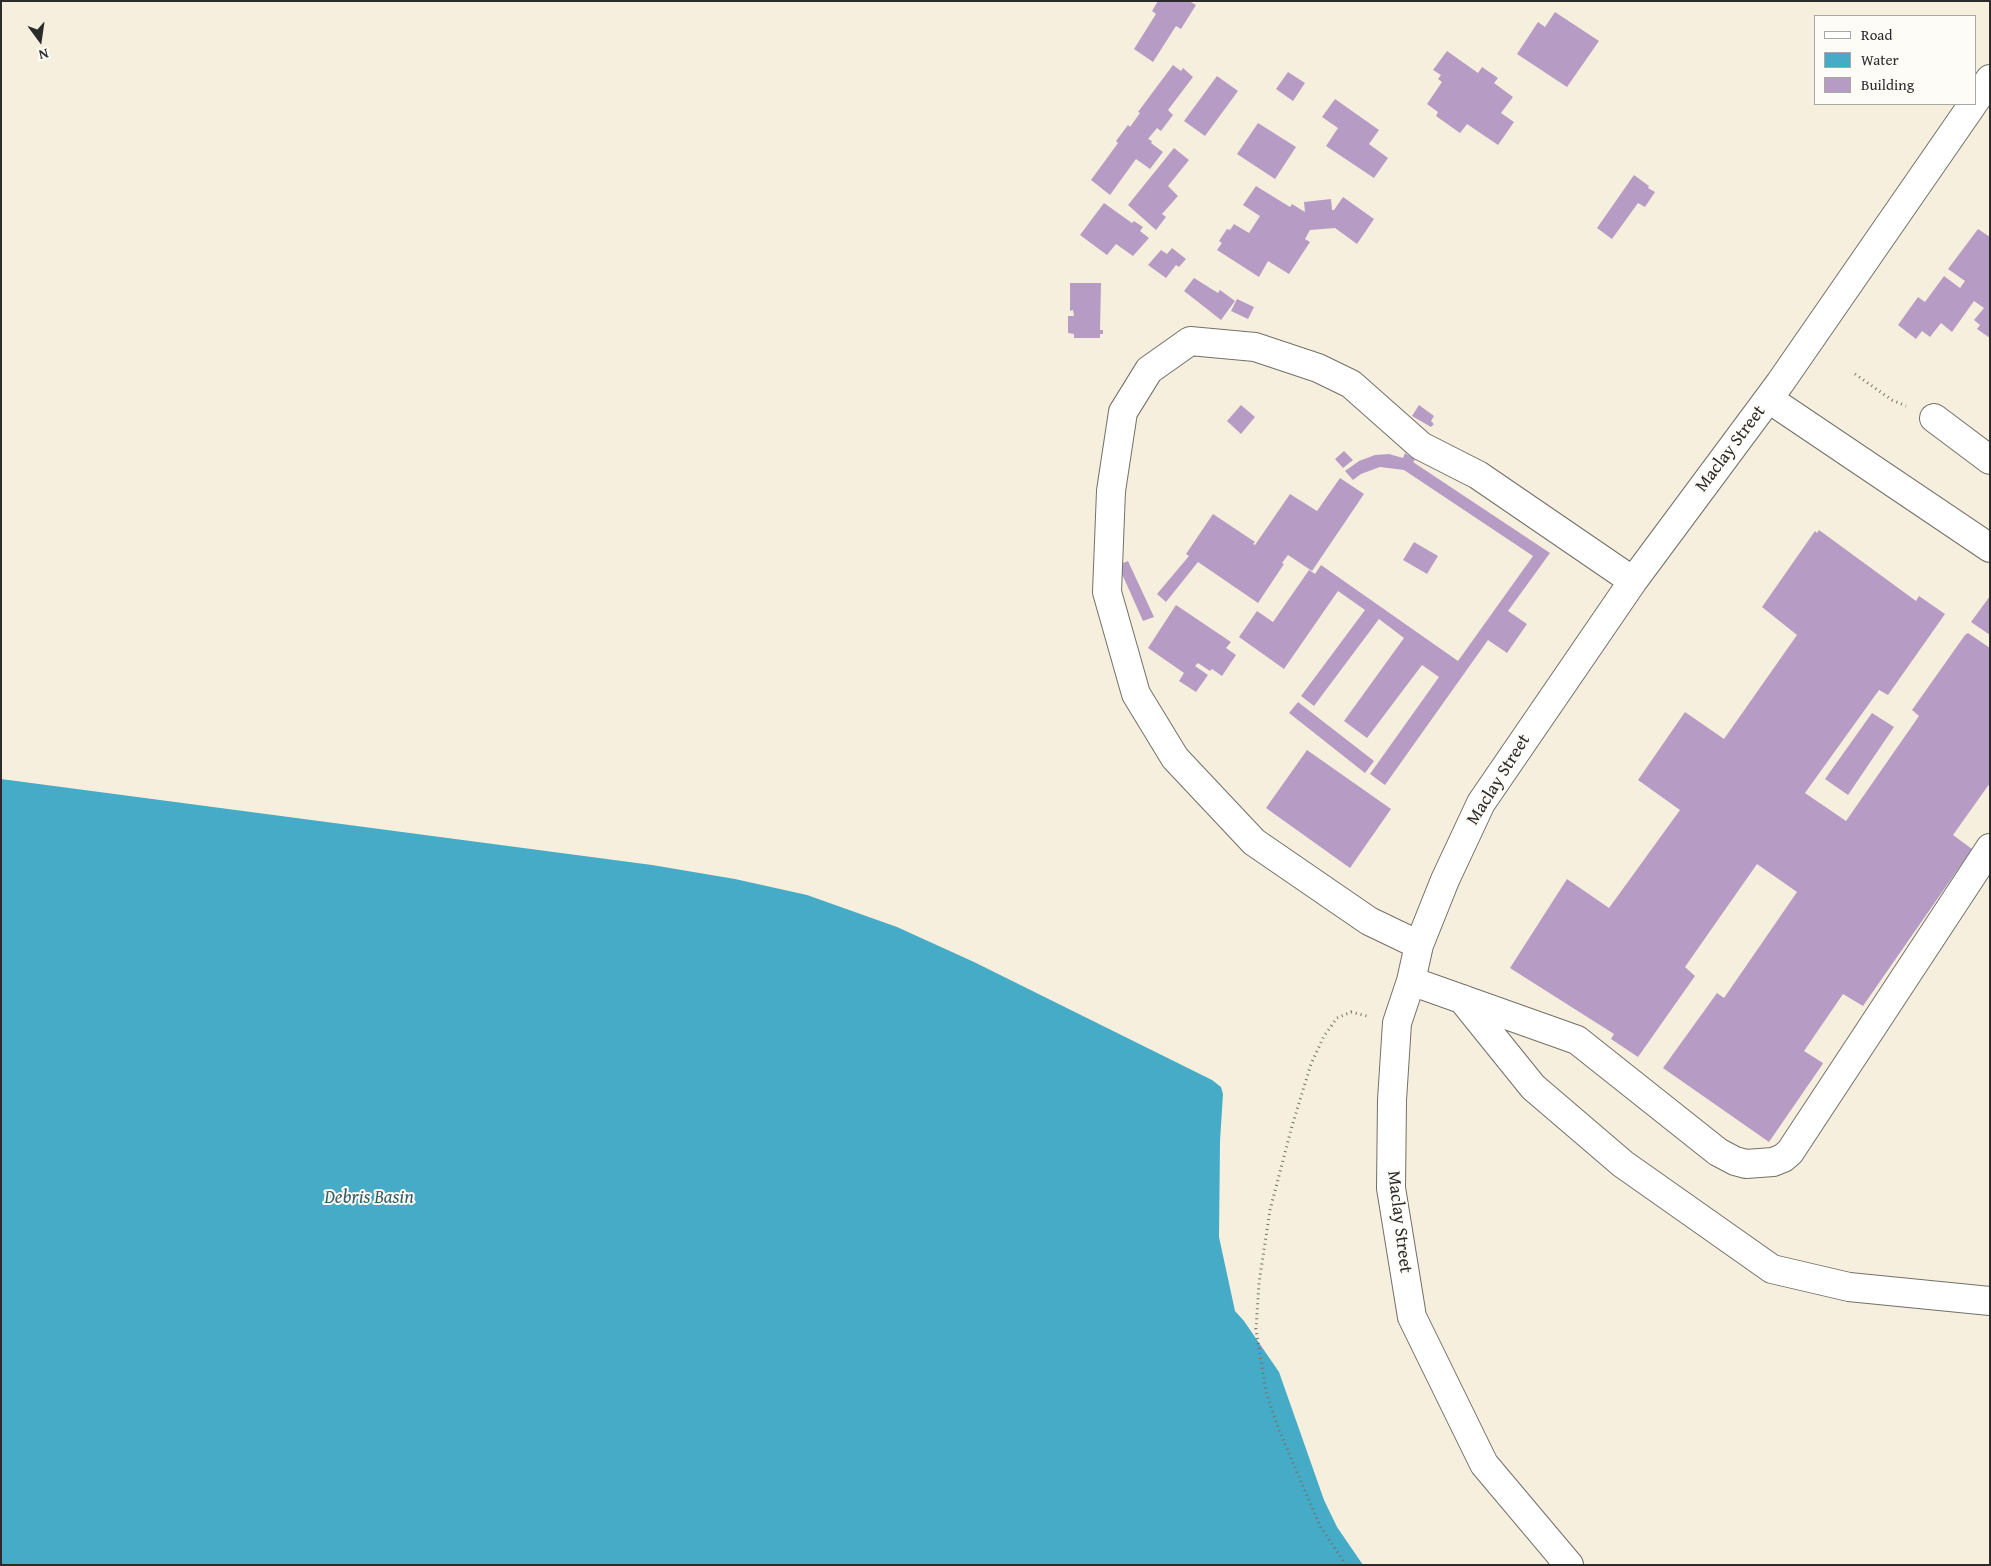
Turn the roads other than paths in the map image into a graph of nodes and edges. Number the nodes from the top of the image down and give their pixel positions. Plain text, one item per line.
1 (1990, 79) edge
2 (1976, 99) edge
3 (1972, 105) edge
4 (1769, 399) junction
5 (1934, 418) road end
6 (1990, 460) edge
7 (1990, 548) edge
8 (1633, 581) junction
9 (1990, 848) edge
10 (1420, 945) junction
11 (1411, 982) junction
12 (1462, 999) junction
13 (1990, 1300) edge
14 (1569, 1565) edge

1 - 2 street, Maclay Street
3 - 4 street, Maclay Street
4 - 7 street
4 - 8 street, Maclay Street
5 - 6 street
8 - 10 street, Maclay Street
8 - 10 street
9 - 12 street
10 - 11 street, Maclay Street
11 - 12 street
11 - 14 street, Maclay Street
12 - 13 street

